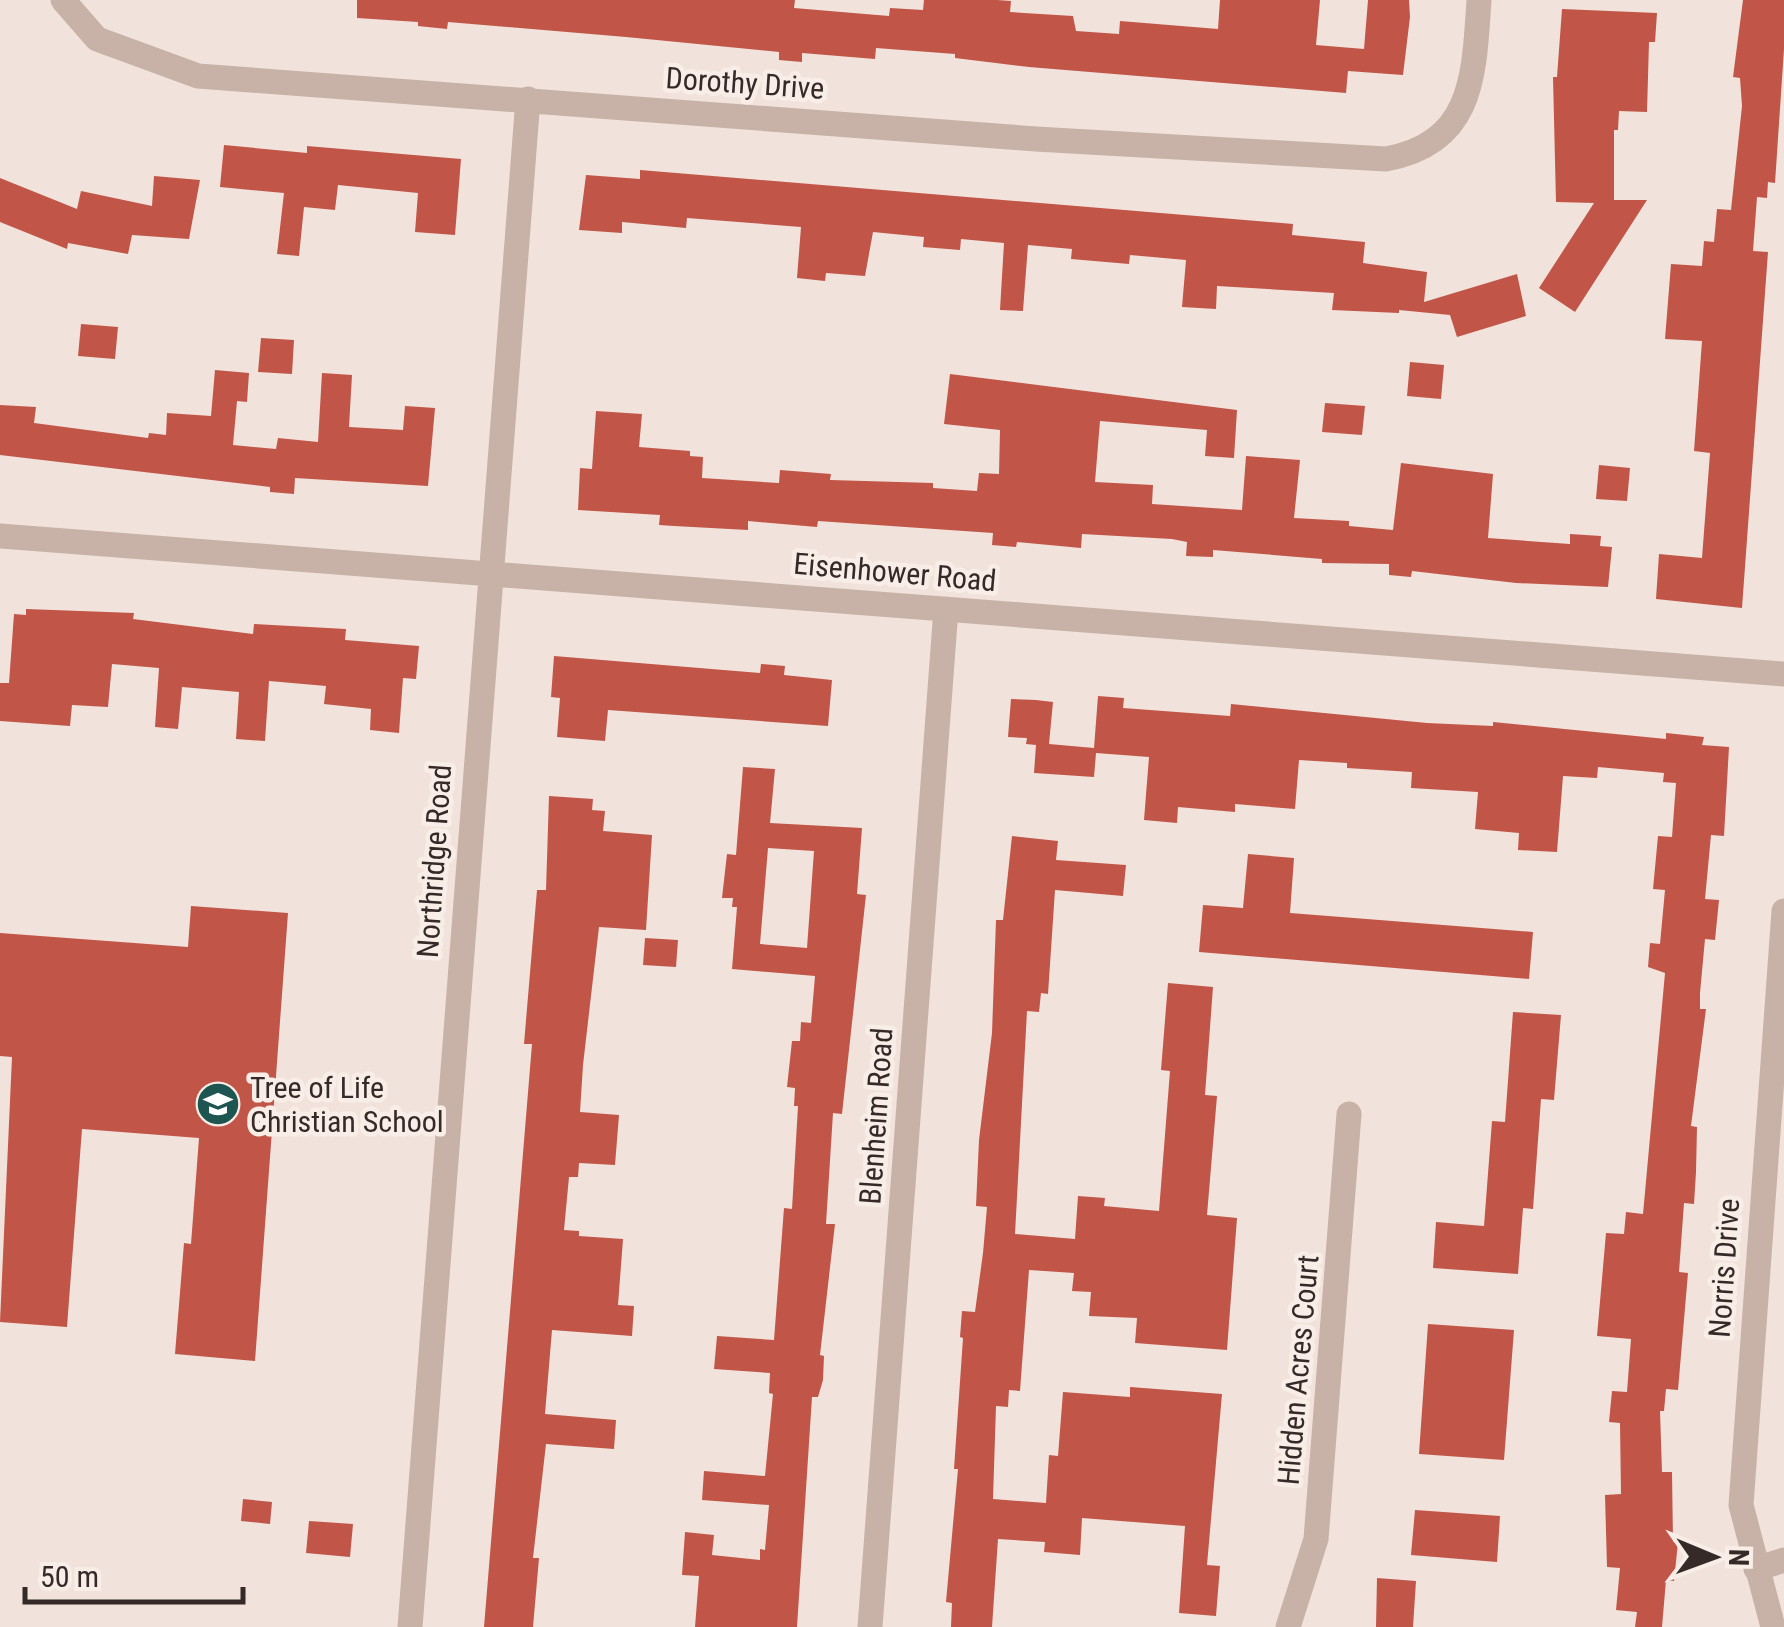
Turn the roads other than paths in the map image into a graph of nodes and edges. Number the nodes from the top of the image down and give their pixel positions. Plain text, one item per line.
1 (63, 0) edge
2 (1479, 0) edge
3 (528, 99) junction
4 (0, 536) edge
5 (490, 573) junction
6 (946, 609) junction
7 (1784, 674) edge
8 (1784, 911) edge
9 (1349, 1114) dead end
10 (1784, 1560) edge
11 (1756, 1569) junction
12 (410, 1627) edge
13 (870, 1627) edge
14 (1288, 1627) edge
15 (1773, 1627) edge

1 - 3 street, Dorothy Drive
2 - 3 street, Dorothy Drive
3 - 5 street, Northridge Road
4 - 5 street, Eisenhower Road
5 - 6 street, Eisenhower Road
5 - 12 street, Northridge Road
6 - 7 street, Eisenhower Road
6 - 13 street, Blenheim Road
8 - 11 street, Norris Drive
9 - 14 street, Hidden Acres Court
10 - 11 street
11 - 15 street, Norris Drive

